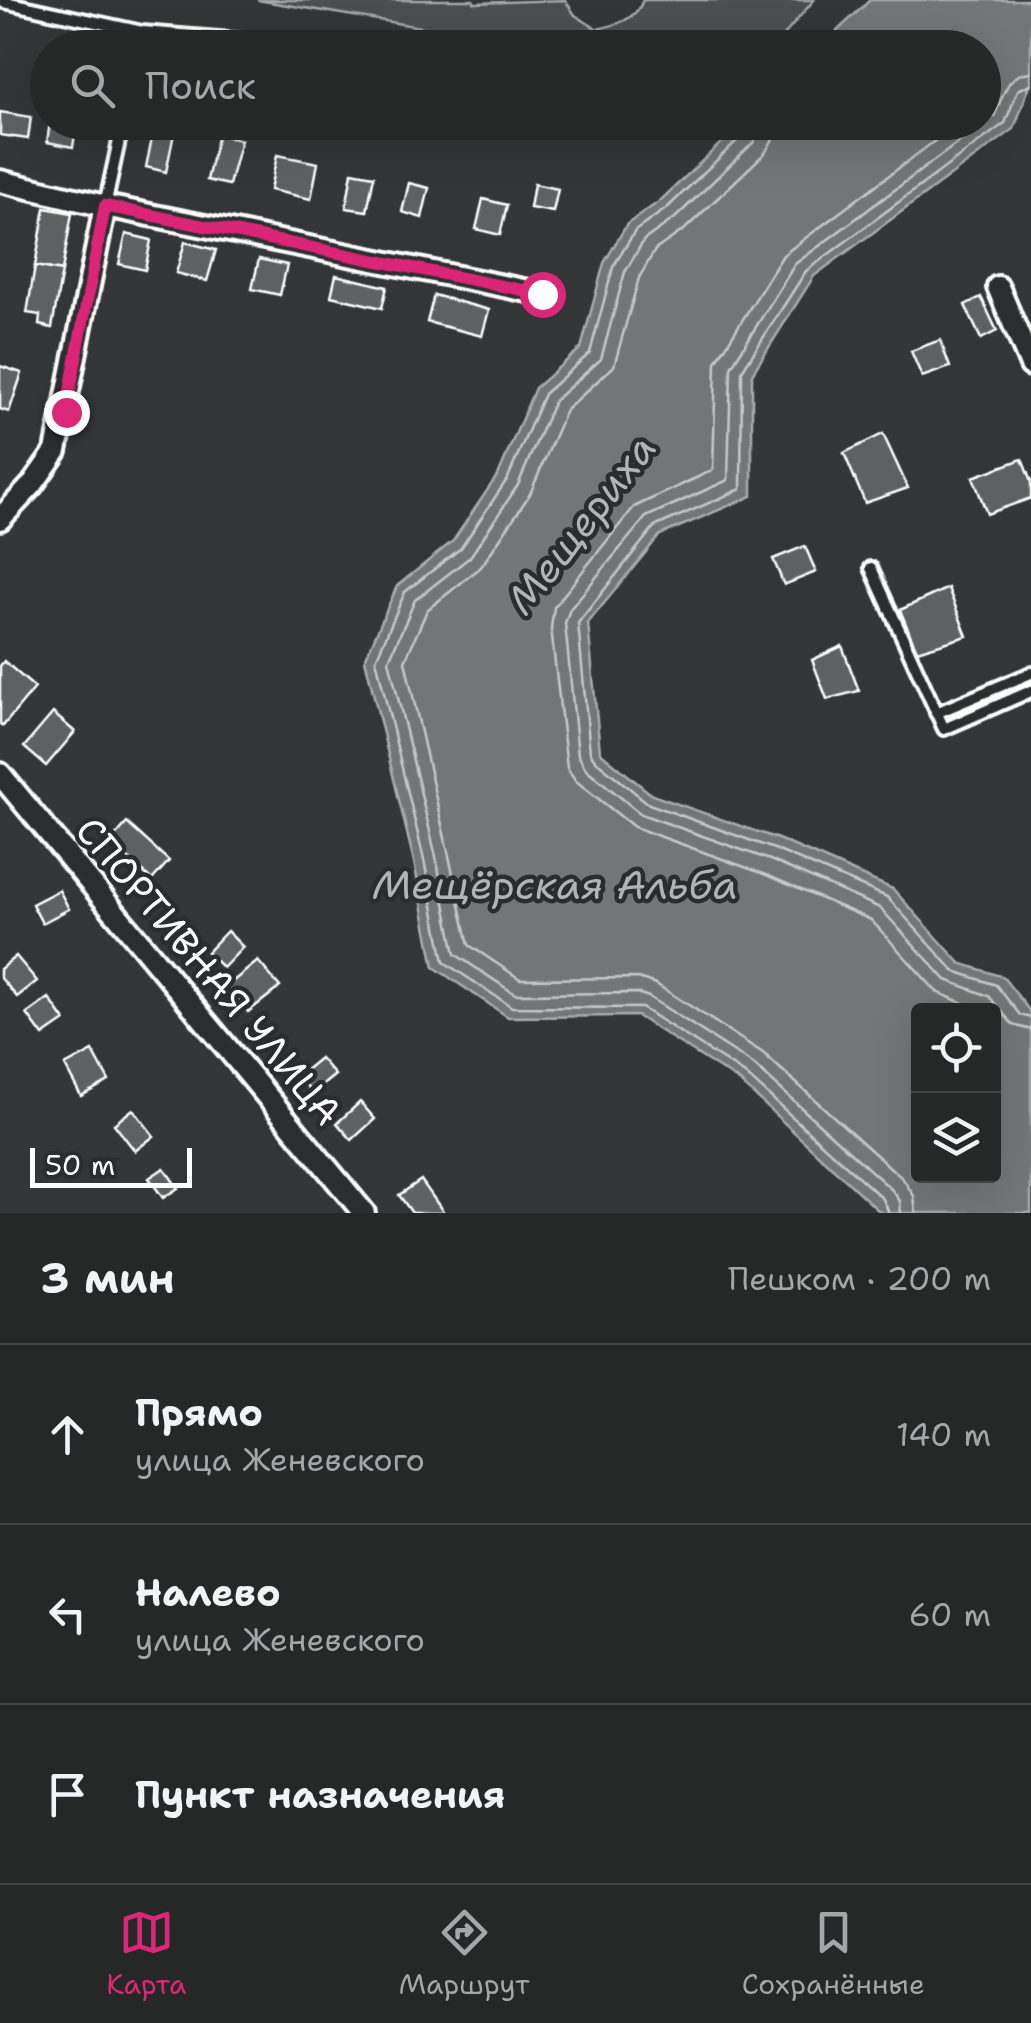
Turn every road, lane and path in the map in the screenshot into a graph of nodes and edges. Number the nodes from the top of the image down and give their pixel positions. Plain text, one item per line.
1 (0, 1) edge
2 (133, 30) edge
3 (118, 140) edge
4 (0, 181) edge
5 (105, 206) junction
6 (998, 287) dead end
7 (542, 294) dead end
8 (1031, 365) edge
9 (0, 519) edge
10 (872, 568) dead end
11 (1031, 673) edge
12 (1031, 691) edge
13 (936, 713) junction
14 (0, 774) edge
15 (364, 1213) edge

1 - 2 lane
3 - 5 lane
4 - 5 street
5 - 7 street
5 - 9 street
6 - 8 street
10 - 13 lane
11 - 13 lane
12 - 13 lane
14 - 15 street, СПОРТИВНАЯ УЛИЦА

